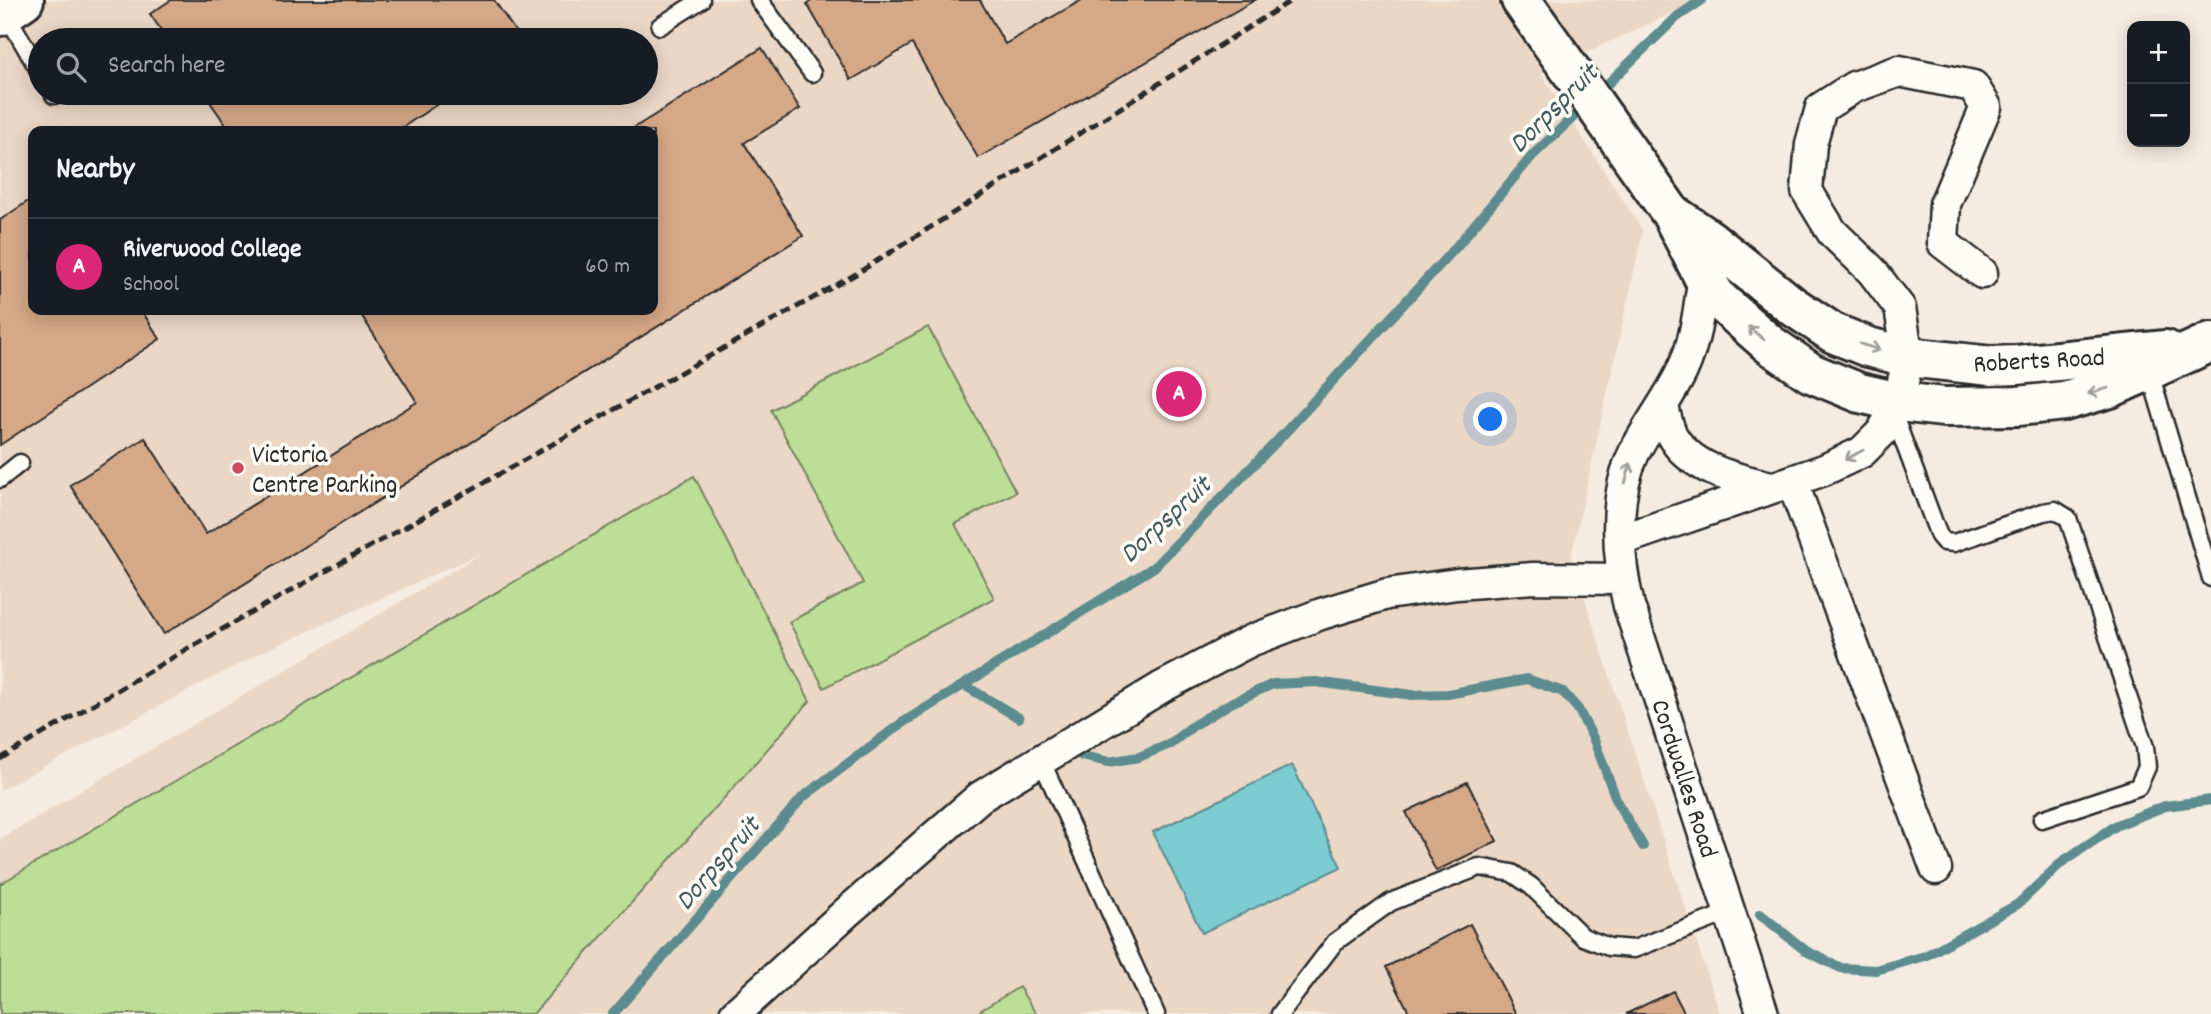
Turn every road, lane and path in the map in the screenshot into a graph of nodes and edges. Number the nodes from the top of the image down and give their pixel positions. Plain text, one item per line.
1 (701, 0) edge
2 (759, 0) edge
3 (1521, 0) edge
4 (10, 9) edge
5 (660, 26) dead end
6 (28, 47) edge
7 (812, 73) dead end
8 (1662, 202) junction
9 (1710, 240) junction
10 (1982, 273) dead end
11 (1703, 278) junction
12 (2208, 343) edge
13 (1909, 357) junction
14 (2149, 370) junction
15 (1663, 407) junction
16 (1896, 407) junction
17 (20, 463) dead end
18 (0, 479) edge
19 (1781, 484) junction
20 (1621, 540) junction
21 (1623, 579) junction
22 (2211, 579) edge
23 (1041, 760) junction
24 (2042, 819) dead end
25 (1936, 869) dead end
26 (1730, 912) junction
27 (735, 1014) edge
28 (1156, 1014) edge
29 (1280, 1014) edge
30 (1763, 1014) edge

1 - 5 lane
2 - 7 lane
3 - 8 street
4 - 6 lane
8 - 9 street, Roberts Road
8 - 11 street, Roberts Road
9 - 11 street, Cordwalles Road
9 -> 13 street, Roberts Road
10 - 13 street
11 - 15 street, Cordwalles Road
16 -> 11 street, Roberts Road
12 - 13 street, Roberts Road
12 - 14 street, Roberts Road
13 - 16 street
14 -> 16 street, Roberts Road
14 - 22 lane
15 - 19 street
20 -> 15 street, Cordwalles Road
16 -> 19 street
16 - 24 lane
17 - 18 lane
19 - 20 street
19 - 25 street
20 - 21 street, Cordwalles Road
21 - 23 street
21 - 26 street, Cordwalles Road
23 - 27 street
23 - 28 lane
26 - 29 lane
26 - 30 street, Cordwalles Road

